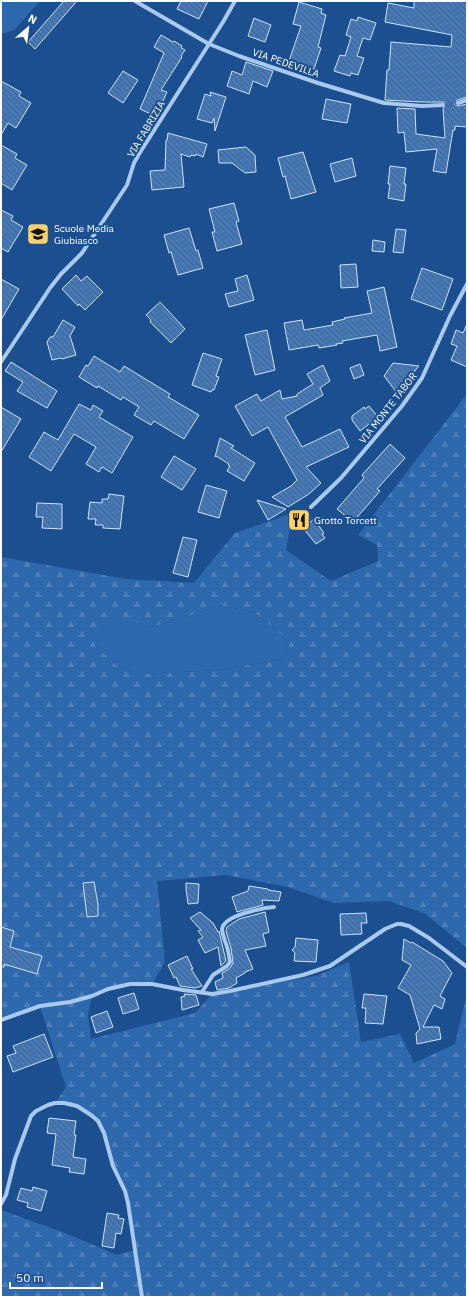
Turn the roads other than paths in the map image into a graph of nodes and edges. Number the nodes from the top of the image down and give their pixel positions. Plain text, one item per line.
1 (135, 1) edge
2 (235, 1) edge
3 (209, 44) junction
4 (467, 100) edge
5 (458, 103) tunnel mouth
6 (443, 105) tunnel mouth
7 (467, 284) edge
8 (1, 362) edge
9 (311, 507) dead end
10 (274, 907) dead end
11 (467, 967) edge
12 (202, 992) junction
13 (1, 1020) edge
14 (1, 1204) edge
15 (142, 1297) edge

1 - 3 street, VIA PEDEVILLA
2 - 3 street, VIA FABRIZIA
3 - 6 street, VIA PEDEVILLA
3 - 8 street, VIA FABRIZIA
4 - 5 street
7 - 9 street, VIA MONTE TABOR
10 - 12 street
11 - 12 street
12 - 13 street
14 - 15 street

